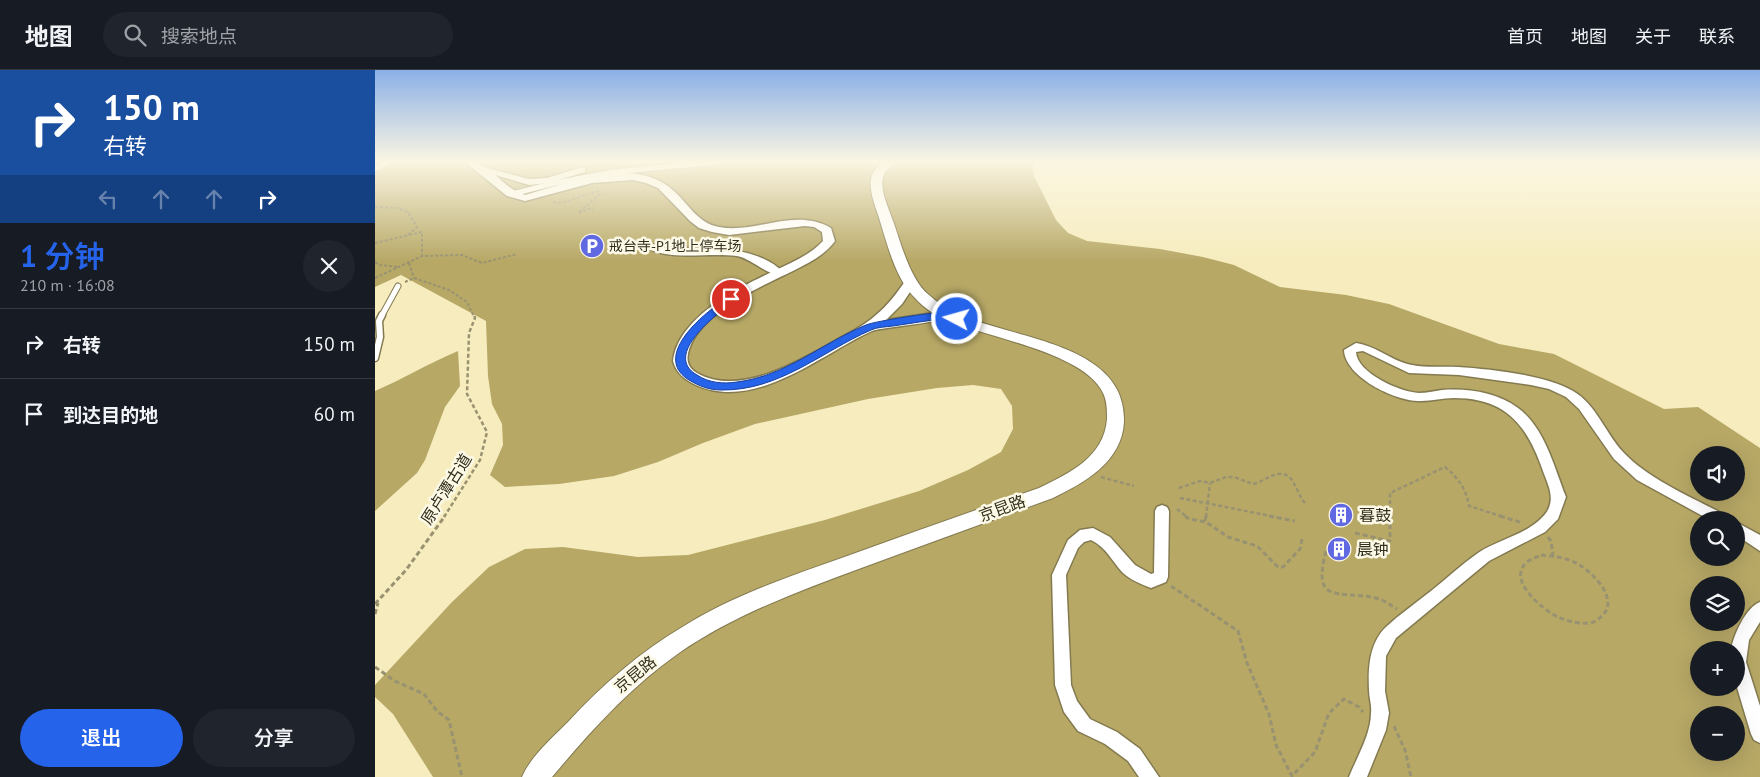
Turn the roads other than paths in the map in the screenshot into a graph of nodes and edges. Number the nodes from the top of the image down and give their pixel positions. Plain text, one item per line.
1 (514, 195) edge
2 (537, 195) edge
3 (672, 195) edge
4 (879, 195) edge
5 (652, 247) dead end
6 (779, 273) junction
7 (910, 282) junction
8 (397, 286) road end
9 (947, 315) junction
10 (870, 327) junction
11 (375, 358) edge
12 (1168, 508) road end
13 (1706, 511) edge
14 (1745, 533) edge
15 (1760, 545) edge
16 (1760, 610) edge
17 (1760, 734) edge
18 (535, 777) edge
19 (1150, 777) edge
20 (1358, 777) edge

1 - 2 street
3 - 6 street
4 - 7 main road, 京昆路
5 - 6 street
6 - 10 street
7 - 9 main road, 京昆路
7 - 10 street
8 - 11 lane
9 - 10 street
9 - 18 main road, 京昆路
12 - 19 street
13 - 20 street
14 - 15 street
16 - 17 street

